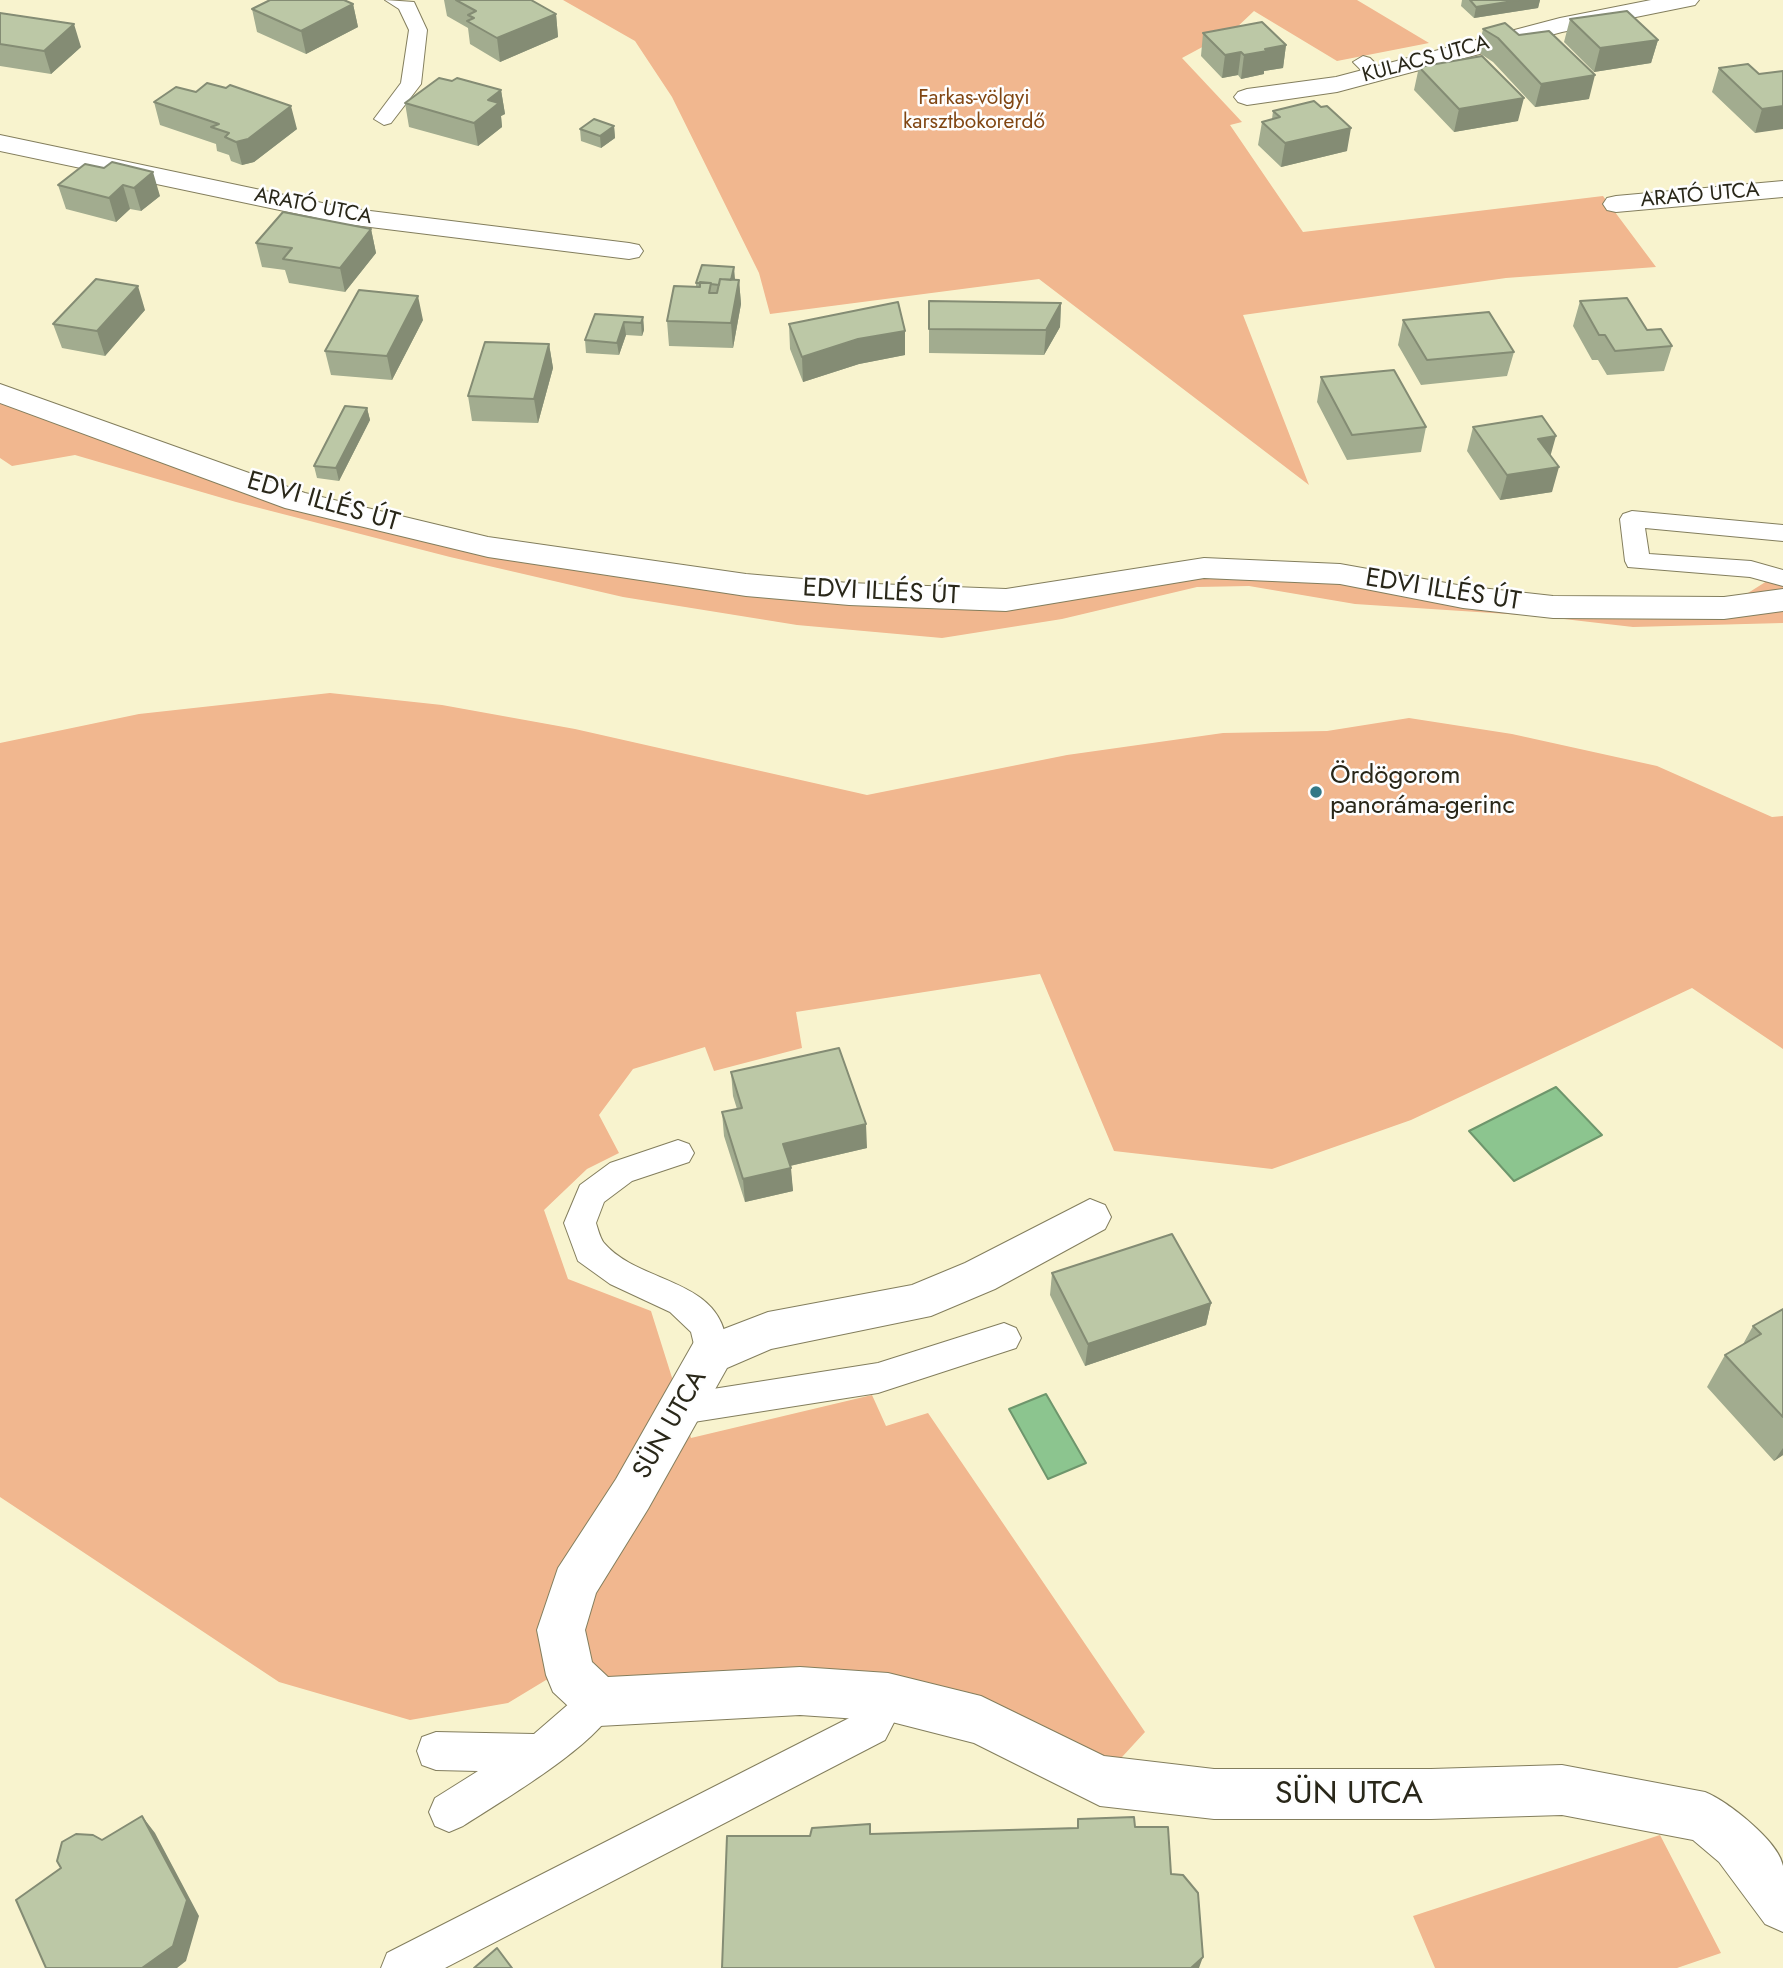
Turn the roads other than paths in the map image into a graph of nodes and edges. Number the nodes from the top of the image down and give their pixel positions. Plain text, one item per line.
1 (394, 0) edge
2 (1687, 0) edge
3 (1247, 97) dead end
4 (384, 119) dead end
5 (0, 142) edge
6 (1783, 189) edge
7 (1616, 204) dead end
8 (629, 251) dead end
9 (0, 393) edge
10 (1783, 533) edge
11 (1783, 578) edge
12 (1783, 600) edge
13 (678, 1153) dead end
14 (1090, 1217) dead end
15 (1004, 1338) dead end
16 (711, 1354) junction
17 (681, 1409) junction
18 (888, 1697) junction
19 (599, 1702) junction
20 (436, 1751) dead end
21 (541, 1754) junction
22 (449, 1812) dead end
23 (1783, 1906) edge
24 (402, 1968) edge

1 - 4 lane
2 - 3 street, KULACS UTCA
5 - 8 street, ARATÓ UTCA
6 - 7 street, ARATÓ UTCA
9 - 12 street, EDVI ILLÉS ÚT
10 - 11 lane
13 - 16 lane
14 - 16 street, SÜN UTCA
15 - 17 lane
16 - 17 street, SÜN UTCA
17 - 19 street, SÜN UTCA
18 - 19 street, SÜN UTCA
18 - 23 street, SÜN UTCA
18 - 24 lane
19 - 21 lane
20 - 21 lane
21 - 22 lane

